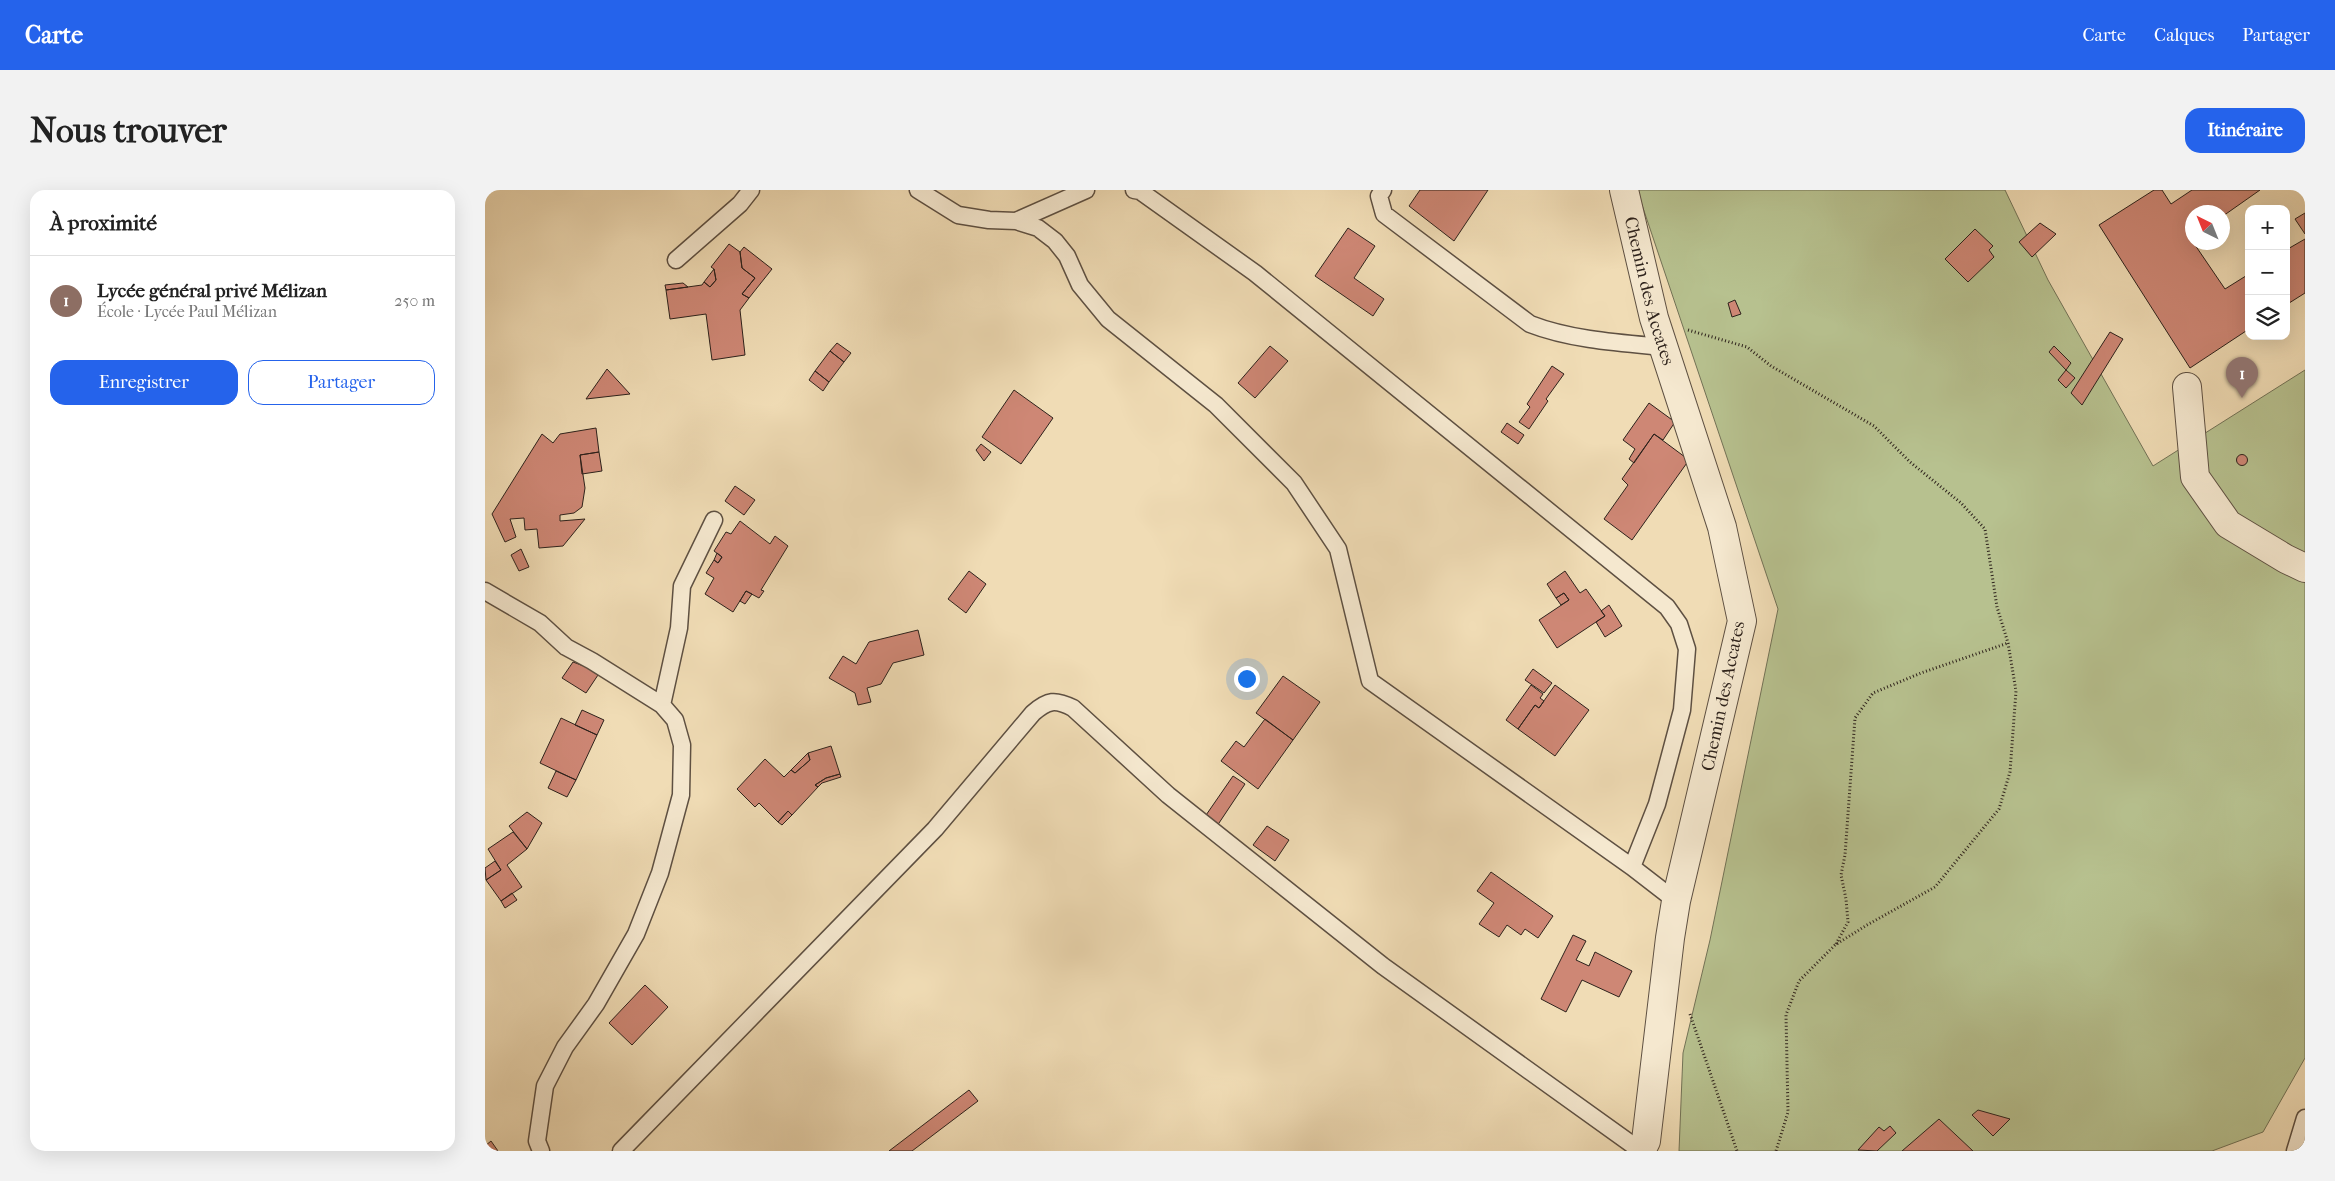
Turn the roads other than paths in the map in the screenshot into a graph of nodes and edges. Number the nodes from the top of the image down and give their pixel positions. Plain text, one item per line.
1 (751, 190) edge
2 (919, 190) edge
3 (1087, 190) edge
4 (1134, 190) edge
5 (1383, 190) edge
6 (1624, 190) edge
7 (1016, 221) junction
8 (676, 260) dead end
9 (1664, 347) junction
10 (2187, 387) dead end
11 (714, 520) dead end
12 (2305, 568) edge
13 (485, 591) edge
14 (662, 705) junction
15 (1632, 867) junction
16 (1676, 901) junction
17 (2305, 1118) edge
18 (541, 1151) edge
19 (621, 1151) edge
20 (1641, 1151) edge
21 (2295, 1151) edge

1 - 8 lane
2 - 7 lane
3 - 7 lane
4 - 15 lane
5 - 9 lane
6 - 9 street, Chemin des Accates
7 - 15 lane
9 - 16 street, Chemin des Accates
10 - 12 street
11 - 14 lane
13 - 14 lane
14 - 18 lane
15 - 16 lane
16 - 20 street, Chemin des Accates
17 - 21 lane
19 - 20 lane

